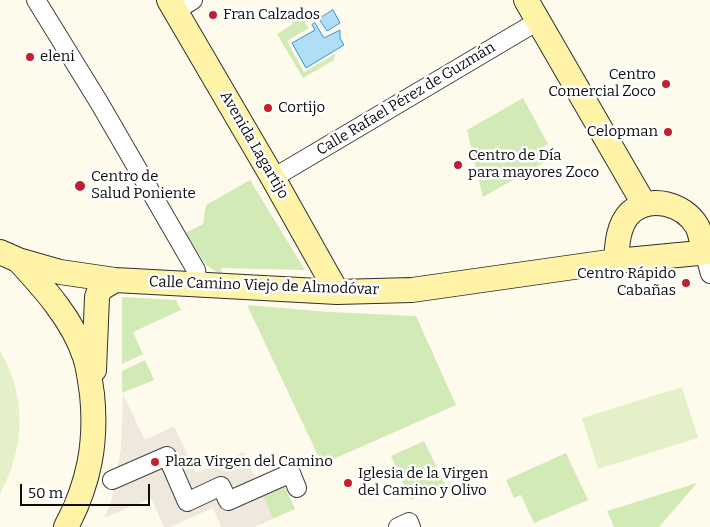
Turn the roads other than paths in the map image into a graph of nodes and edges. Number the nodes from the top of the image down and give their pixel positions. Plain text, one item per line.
1 (36, 0) edge
2 (526, 0) edge
3 (181, 2) edge
4 (538, 21) junction
5 (274, 178) junction
6 (644, 204) junction
7 (9, 256) edge
8 (708, 259) edge
9 (616, 261) junction
10 (82, 276) junction
11 (115, 280) junction
12 (198, 284) junction
13 (337, 292) junction
14 (61, 312) junction
15 (93, 406) junction
16 (112, 480) dead end
17 (297, 488) dead end
18 (66, 527) edge
19 (398, 527) edge
20 (411, 527) edge

1 - 12 street
2 - 4 street
3 - 5 street, Avenida Lagartijo
4 - 5 street, Calle Rafael Pérez de Guzmán
4 - 6 street
5 - 13 street, Avenida Lagartijo
6 - 8 street
6 - 9 street
7 - 10 street, Calle Camino Viejo de Almodóvar
7 - 14 street
8 - 9 street, Calle Camino Viejo de Almodóvar
9 - 13 street, Calle Camino Viejo de Almodóvar
10 - 11 street, Calle Camino Viejo de Almodóvar
10 - 14 street
11 - 12 street, Calle Camino Viejo de Almodóvar
11 - 15 street
12 - 13 street, Calle Camino Viejo de Almodóvar
14 - 15 street
15 - 18 street
16 - 17 street
19 - 20 street

